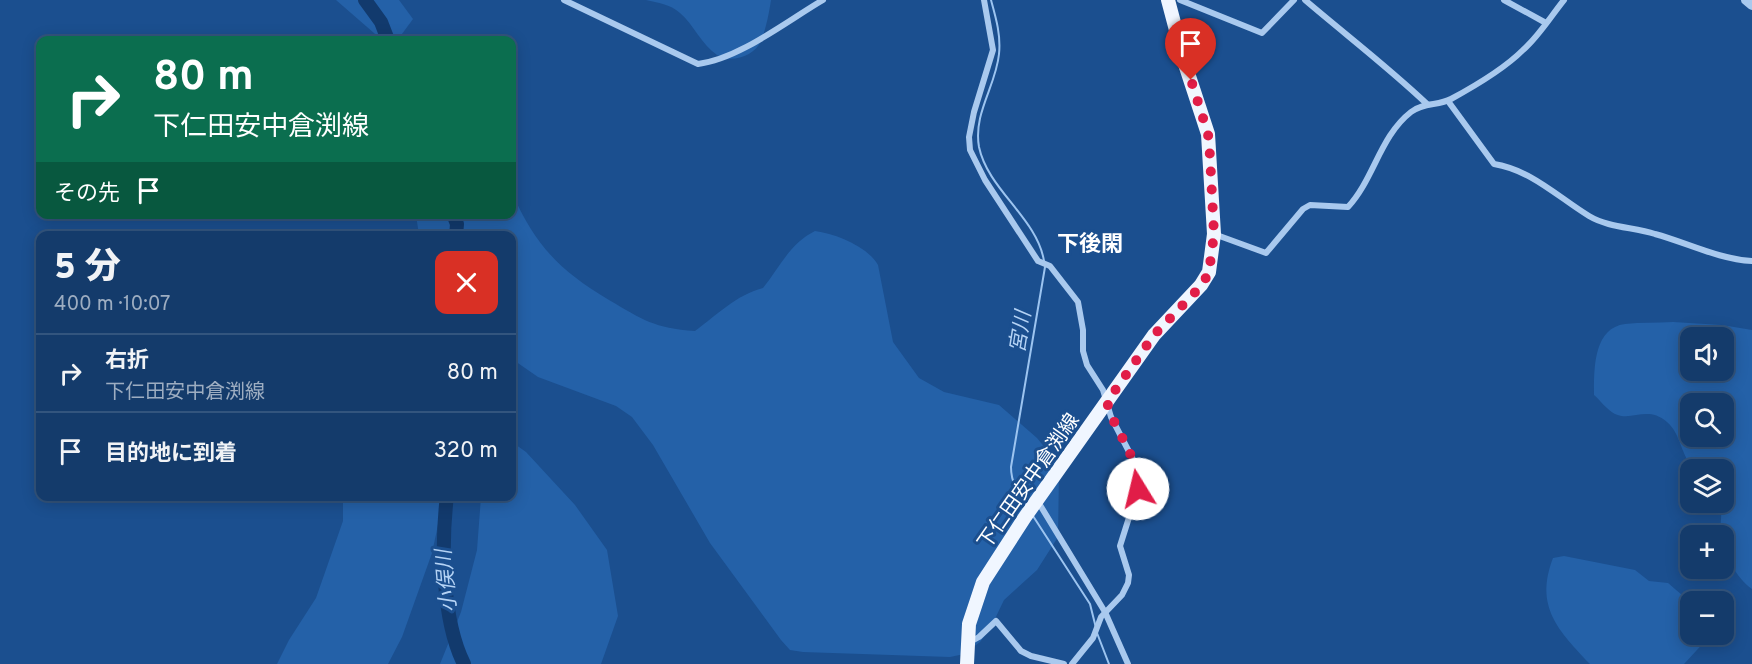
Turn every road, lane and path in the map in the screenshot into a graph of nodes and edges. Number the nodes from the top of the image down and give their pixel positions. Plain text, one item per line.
1 (564, 0) edge
2 (823, 0) edge
3 (984, 0) edge
4 (1168, 0) edge
5 (1180, 0) edge
6 (1294, 0) edge
7 (1305, 0) edge
8 (1504, 0) edge
9 (1564, 0) edge
10 (1746, 0) edge
11 (1752, 5) edge
12 (1546, 23) junction
13 (1448, 101) junction
14 (1427, 104) junction
15 (1214, 234) junction
16 (1752, 261) edge
17 (1107, 402) junction
18 (1032, 507) junction
19 (1103, 614) junction
20 (969, 642) junction
21 (967, 664) edge
22 (1064, 664) edge
23 (1072, 664) edge
24 (1128, 664) edge

1 - 2 street
3 - 17 street
4 - 15 main road, 下仁田安中倉渕線
5 - 6 street
7 - 14 street
8 - 12 street
9 - 12 street
10 - 11 street
12 - 13 street
13 - 14 street
13 - 16 street
14 - 15 street
15 - 17 main road, 下仁田安中倉渕線
17 - 18 main road, 下仁田安中倉渕線
17 - 19 street
18 - 19 street
18 - 20 main road, 下仁田安中倉渕線
19 - 23 street
19 - 24 street
20 - 21 main road, 下仁田安中倉渕線
20 - 22 street

